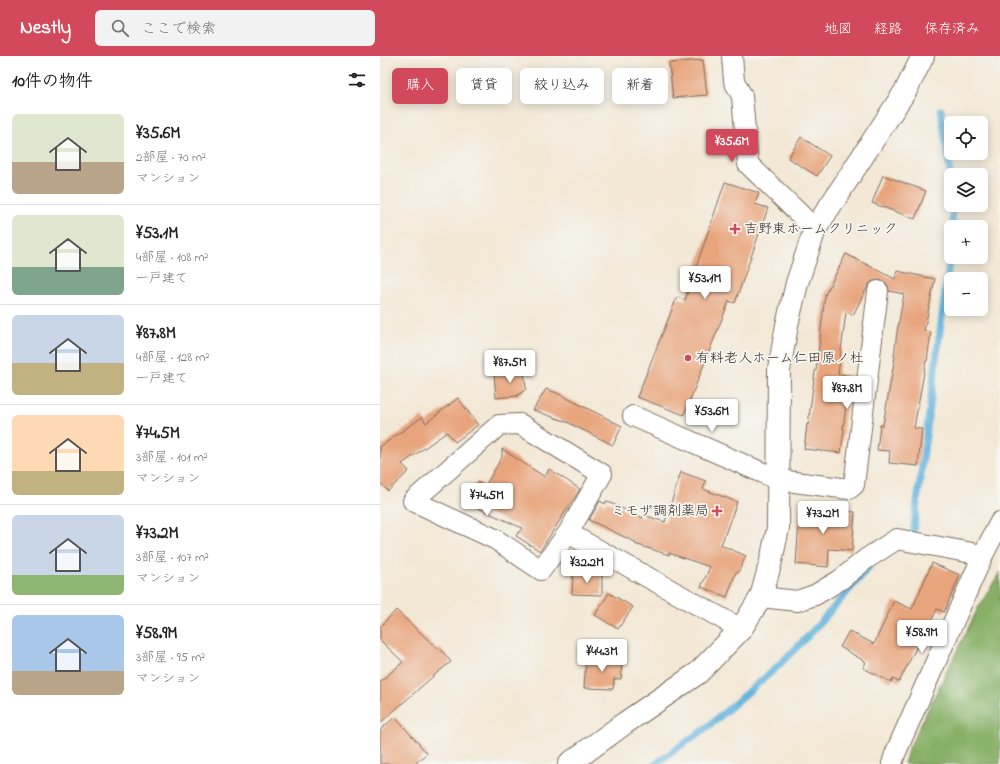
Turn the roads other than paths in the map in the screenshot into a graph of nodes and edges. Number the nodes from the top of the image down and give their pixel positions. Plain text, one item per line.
1 (732, 56) edge
2 (923, 56) edge
3 (816, 229) junction
4 (878, 291) dead end
5 (633, 416) dead end
6 (778, 480) junction
7 (1000, 522) edge
8 (568, 532) junction
9 (983, 555) junction
10 (761, 597) junction
11 (741, 629) junction
12 (569, 764) edge
13 (892, 764) edge

1 - 3 street
2 - 3 street
3 - 6 street
4 - 6 street
5 - 6 street
6 - 10 street
7 - 9 street
8 - 8 street
8 - 11 street
9 - 10 street
9 - 13 street
10 - 11 street
11 - 12 street

